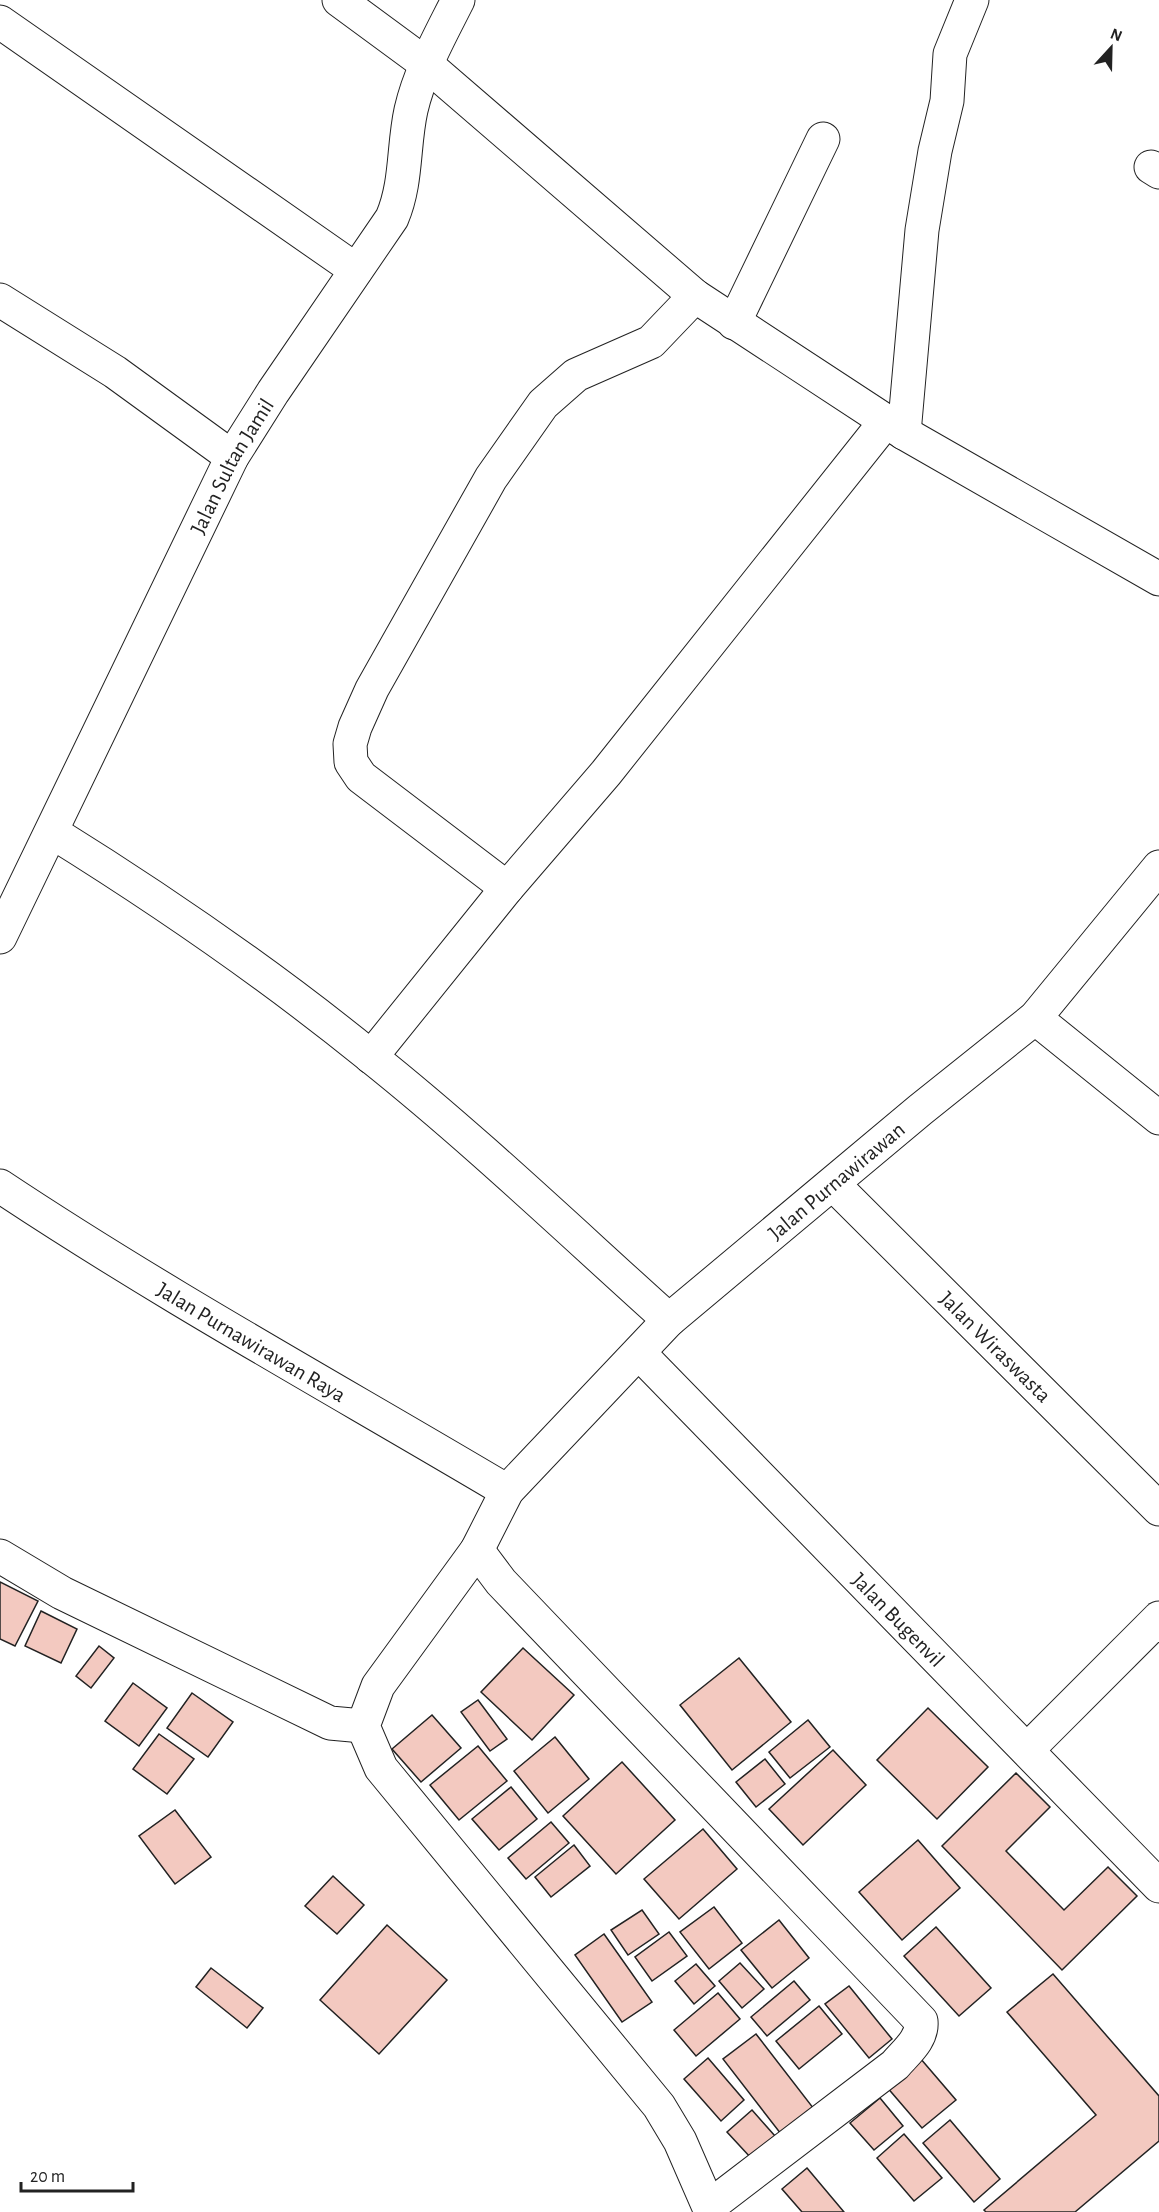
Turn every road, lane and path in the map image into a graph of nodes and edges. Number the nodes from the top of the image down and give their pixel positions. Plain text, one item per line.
1 (339, 0) edge
2 (458, 0) edge
3 (972, 0) edge
4 (0, 22) edge
5 (426, 64) junction
6 (823, 139) dead end
7 (356, 270) junction
8 (695, 296) junction
9 (0, 300) edge
10 (734, 323) junction
11 (895, 427) junction
12 (232, 457) junction
13 (1159, 579) edge
14 (52, 832) junction
15 (1159, 867) edge
16 (507, 888) junction
17 (0, 938) edge
18 (1035, 1018) junction
19 (371, 1057) junction
20 (1159, 1118) edge
21 (833, 1184) junction
22 (0, 1186) edge
23 (669, 1320) junction
24 (639, 1353) junction
25 (507, 1491) junction
26 (1159, 1509) edge
27 (477, 1550) junction
28 (0, 1556) edge
29 (1159, 1618) edge
30 (363, 1726) junction
31 (1027, 1750) junction
32 (1159, 1886) edge
33 (710, 2209) edge

1 - 5 street
2 - 5 street, Jalan Sultan Jamil
3 - 11 street
4 - 7 street
5 - 7 street, Jalan Sultan Jamil
5 - 8 street
6 - 10 street
7 - 12 street, Jalan Sultan Jamil
8 - 10 street
8 - 16 street
9 - 12 street
10 - 11 street
11 - 13 street
11 - 16 street
12 - 14 street, Jalan Sultan Jamil
14 - 17 street, Jalan Sultan Jamil
14 - 19 street
15 - 18 street, Jalan Purnawirawan
16 - 19 street
18 - 20 street
18 - 21 street, Jalan Purnawirawan
19 - 23 street
21 - 23 street, Jalan Purnawirawan
21 - 26 street, Jalan Wiraswasta
22 - 25 street, Jalan Purnawirawan Raya
23 - 24 street, Jalan Purnawirawan
24 - 25 street, Jalan Purnawirawan
24 - 31 street, Jalan Bugenvil
25 - 27 street, Jalan Purnawirawan
27 - 30 street, Jalan Purnawirawan
27 - 33 street
28 - 30 street
29 - 31 street
30 - 33 street
31 - 32 street, Jalan Bugenvil

